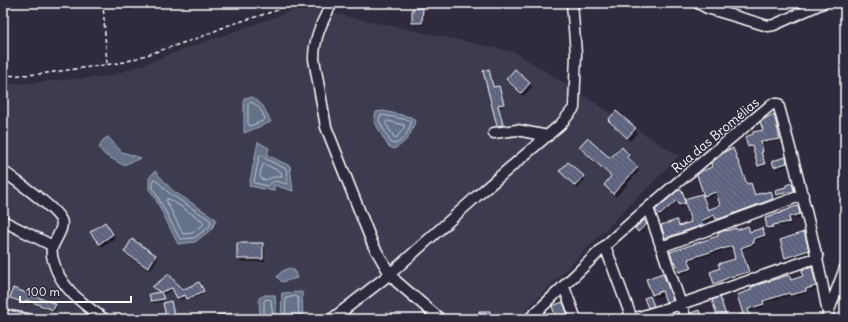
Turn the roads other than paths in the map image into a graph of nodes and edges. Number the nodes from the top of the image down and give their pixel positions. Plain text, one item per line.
1 (332, 3) edge
2 (572, 3) edge
3 (698, 3) edge
4 (823, 3) edge
5 (494, 133) dead end
6 (548, 136) junction
7 (3, 171) edge
8 (803, 196) junction
9 (648, 208) junction
10 (3, 221) edge
11 (53, 246) junction
12 (605, 246) junction
13 (662, 248) junction
14 (818, 257) junction
15 (845, 269) edge
16 (390, 274) junction
17 (564, 287) junction
18 (681, 304) junction
19 (3, 315) edge
20 (828, 316) edge
21 (27, 319) edge
22 (104, 319) edge
23 (332, 319) edge
24 (440, 319) edge
25 (529, 319) edge
26 (576, 319) edge
27 (632, 319) edge
28 (686, 319) edge

1 - 16 street
2 - 6 street
3 - 4 street
5 - 6 street
6 - 16 street
7 - 11 street
8 - 9 street, Rua das Bromélias
8 - 13 street
8 - 14 street, Rua das Bromélias
9 - 12 street, Rua das Bromélias
9 - 13 street
10 - 11 street
11 - 22 street
12 - 17 street, Rua das Bromélias
12 - 27 street
13 - 18 street
14 - 18 street
14 - 20 street, Rua das Bromélias
15 - 20 street
16 - 23 street
16 - 24 street
17 - 25 street, Rua das Bromélias
17 - 26 street
18 - 27 street
18 - 28 street
19 - 21 street

